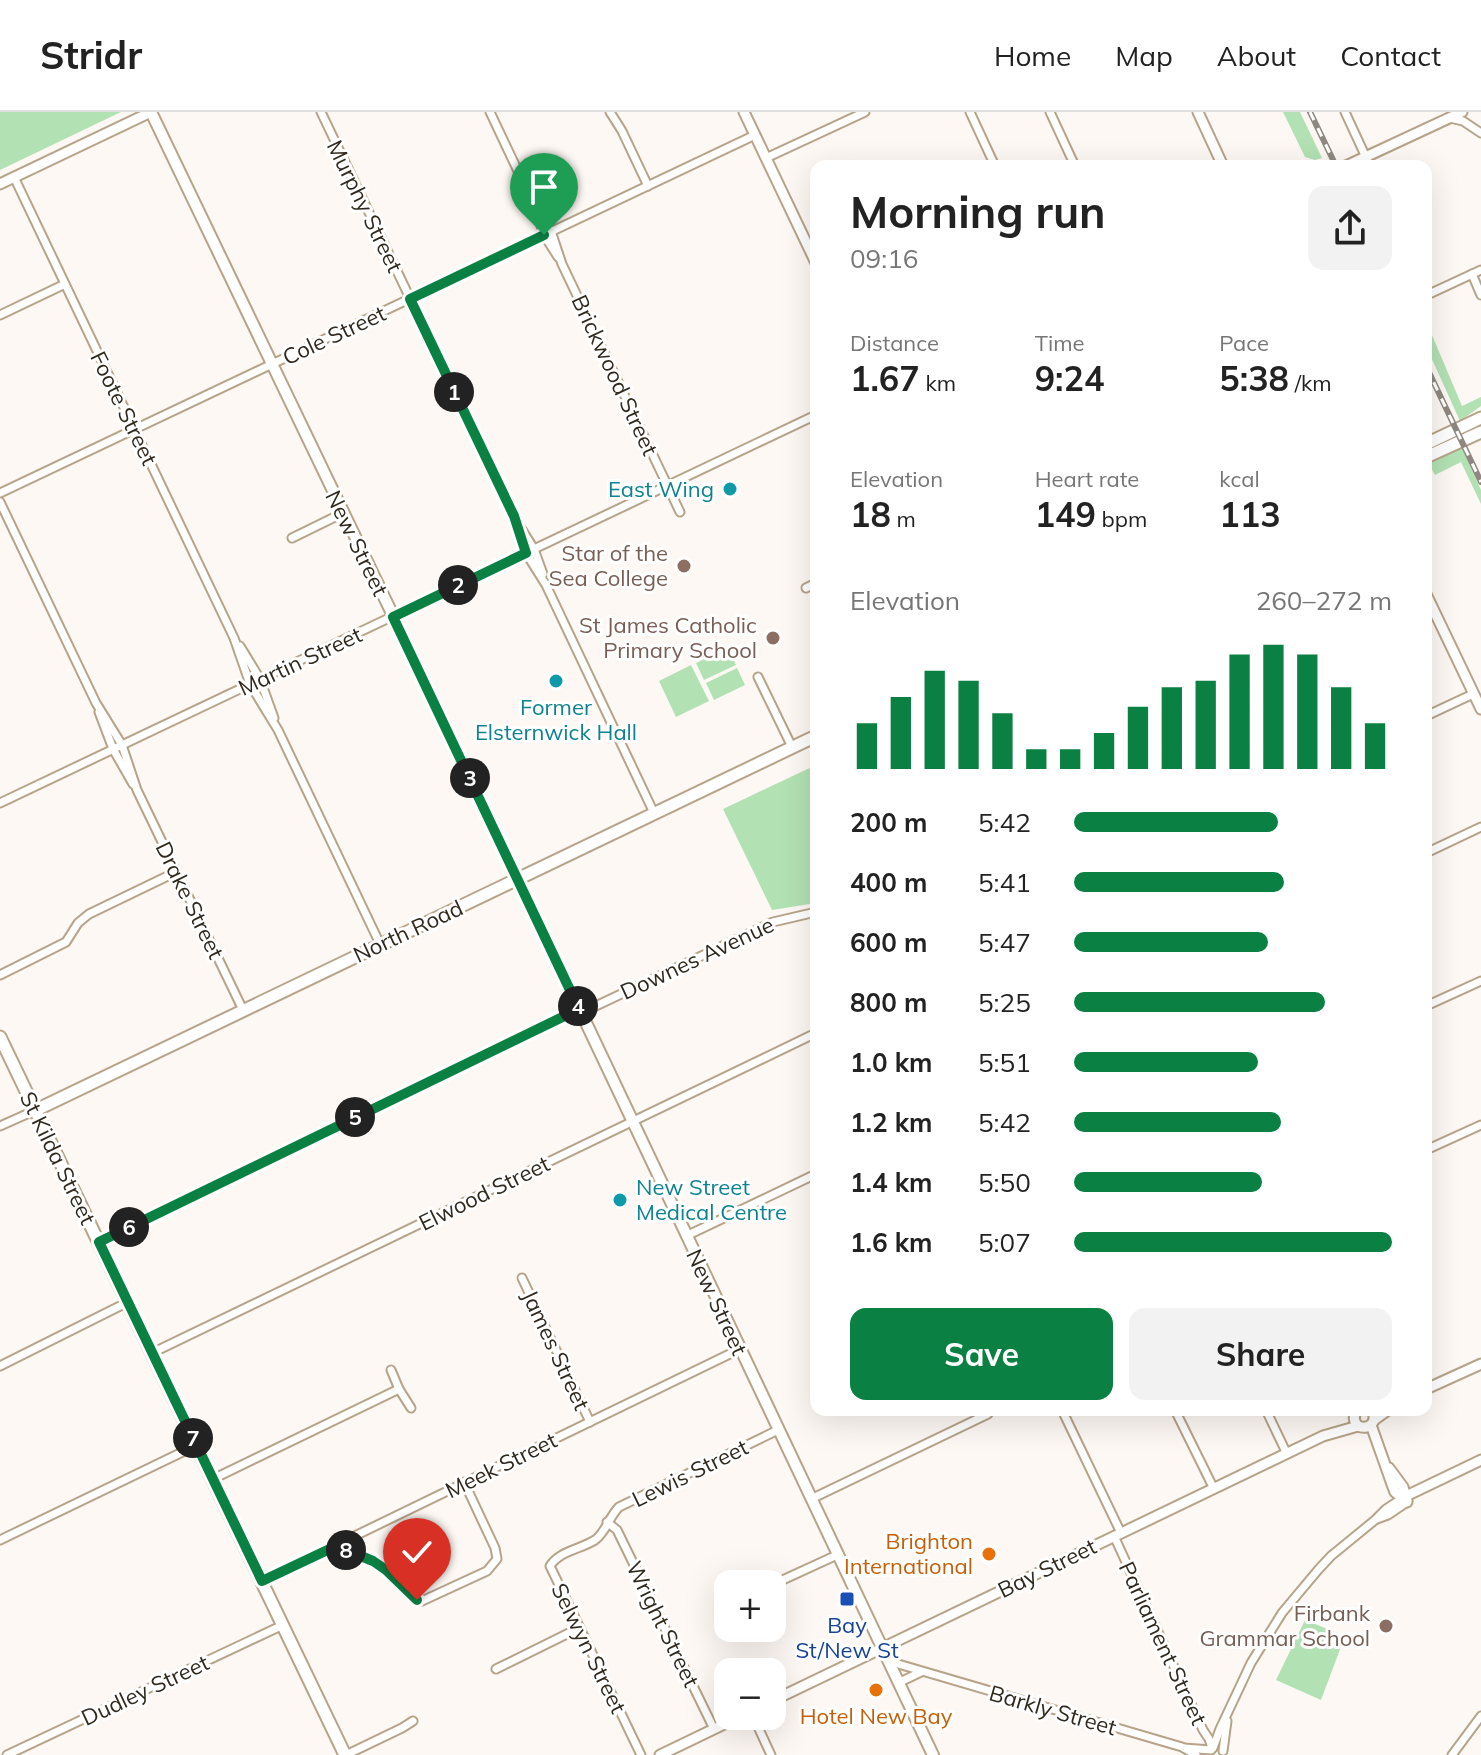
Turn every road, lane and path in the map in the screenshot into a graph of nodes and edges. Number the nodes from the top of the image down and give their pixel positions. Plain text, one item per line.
1 (151, 112) edge
2 (321, 112) edge
3 (490, 112) edge
4 (610, 112) edge
5 (744, 112) edge
6 (865, 112) edge
7 (970, 112) edge
8 (1050, 112) edge
9 (1198, 112) edge
10 (1345, 112) edge
11 (1462, 112) edge
12 (1448, 115) edge
13 (1481, 133) edge
14 (755, 135) junction
15 (766, 158) junction
16 (992, 160) edge
17 (1072, 160) edge
18 (1220, 160) edge
19 (1368, 160) edge
20 (1370, 160) edge
21 (14, 177) junction
22 (0, 184) edge
23 (648, 186) junction
24 (547, 233) junction
25 (810, 250) edge
26 (1481, 270) edge
27 (1472, 274) junction
28 (65, 284) junction
29 (1432, 291) edge
30 (1481, 295) edge
31 (410, 299) junction
32 (0, 315) edge
33 (272, 364) junction
34 (810, 418) edge
35 (1481, 418) edge
36 (135, 429) junction
37 (1481, 432) edge
38 (1432, 441) edge
39 (1432, 454) edge
40 (668, 485) junction
41 (0, 493) edge
42 (0, 502) edge
43 (680, 512) dead end
44 (343, 513) junction
45 (292, 538) dead end
46 (530, 551) junction
47 (810, 586) edge
48 (806, 588) dead end
49 (1432, 607) edge
50 (393, 617) junction
51 (234, 638) junction
52 (758, 677) dead end
53 (260, 679) junction
54 (250, 684) junction
55 (1473, 694) junction
56 (96, 703) junction
57 (1481, 709) edge
58 (1432, 713) edge
59 (278, 730) junction
60 (810, 739) edge
61 (122, 745) junction
62 (792, 747) junction
63 (113, 749) junction
64 (137, 790) junction
65 (0, 803) edge
66 (654, 813) junction
67 (1481, 827) edge
68 (1432, 850) edge
69 (176, 872) junction
70 (517, 878) junction
71 (810, 913) edge
72 (380, 944) junction
73 (0, 975) edge
74 (1481, 981) edge
75 (1432, 1003) edge
76 (243, 1010) junction
77 (580, 1011) junction
78 (810, 1036) edge
79 (0, 1037) edge
80 (36, 1110) junction
81 (632, 1122) junction
82 (1481, 1125) edge
83 (0, 1126) edge
84 (1432, 1147) edge
85 (810, 1177) edge
86 (686, 1236) junction
87 (99, 1242) junction
88 (522, 1278) dead end
89 (128, 1302) junction
90 (740, 1349) junction
91 (152, 1353) junction
92 (1481, 1364) edge
93 (0, 1366) edge
94 (391, 1370) dead end
95 (1432, 1386) edge
96 (399, 1389) junction
97 (411, 1408) dead end
98 (981, 1416) edge
99 (1065, 1416) edge
100 (1178, 1416) edge
101 (1269, 1416) edge
102 (1350, 1416) edge
103 (590, 1422) junction
104 (1367, 1422) edge
105 (778, 1430) junction
106 (1323, 1436) junction
107 (197, 1445) junction
108 (1287, 1454) junction
109 (1481, 1460) edge
110 (213, 1479) junction
111 (464, 1482) junction
112 (1214, 1489) junction
113 (1405, 1498) junction
114 (811, 1499) junction
115 (607, 1522) junction
116 (1117, 1534) junction
117 (0, 1540) edge
118 (336, 1546) junction
119 (837, 1555) junction
120 (786, 1578) edge
121 (262, 1581) junction
122 (283, 1625) junction
123 (579, 1628) junction
124 (882, 1648) junction
125 (888, 1661) junction
126 (496, 1669) dead end
127 (923, 1671) junction
128 (898, 1683) junction
129 (786, 1694) edge
130 (1228, 1715) junction
131 (1481, 1716) edge
132 (413, 1721) dead end
133 (714, 1729) joint
134 (759, 1730) edge
135 (1182, 1747) junction
136 (1211, 1751) edge
137 (343, 1754) edge
138 (1225, 1754) edge
139 (7, 1755) edge
140 (641, 1755) edge
141 (660, 1755) edge
142 (771, 1755) edge
143 (933, 1755) edge
144 (1196, 1755) edge
145 (1452, 1755) edge

1 - 21 street
1 - 33 main road, New Street
2 - 31 street, Murphy Street
3 - 24 street, Brickwood Street
4 - 23 street
5 - 14 street
6 - 15 street
7 - 16 street
8 - 17 street
9 - 18 street
10 - 19 street
11 - 12 street
12 - 13 street
12 - 20 street
14 - 15 street
14 - 23 street, Cole Street
15 - 25 street
21 - 22 street
21 - 28 street, Foote Street
23 - 24 street, Cole Street
24 - 31 street, Cole Street
24 - 40 street, Brickwood Street
26 - 27 street
27 - 29 street
27 - 30 street
28 - 32 street
28 - 36 street, Foote Street
31 - 33 street, Cole Street
31 - 46 street, Murphy Street
33 - 36 street, Cole Street
33 - 44 main road, New Street
34 - 40 street, Martin Street
35 - 38 main road
36 - 41 street, Cole Street
36 - 51 street, Foote Street
37 - 39 main road
40 - 43 street, Brickwood Street
40 - 46 street, Martin Street
42 - 56 street, Drake Street
44 - 45 street
44 - 50 main road, New Street
46 - 50 street, Martin Street
46 - 66 street, Murphy Street
47 - 48 street
49 - 55 street
50 - 53 street, Martin Street
50 - 70 main road, New Street
51 - 53 street, Foote Street
51 - 54 street, Foote Street
52 - 62 street
53 - 54 street, Martin Street
53 - 59 street, Foote Street
54 - 59 street, Foote Street
54 - 61 street, Martin Street
55 - 57 street
55 - 58 street
56 - 61 street, Drake Street
56 - 63 street, Drake Street
59 - 72 street, Foote Street
60 - 62 main road, North Road
61 - 63 street, Martin Street
61 - 64 street, Drake Street
62 - 66 main road, North Road
63 - 64 street, Drake Street
63 - 65 street, Martin Street
64 - 69 street, Drake Street
66 - 70 main road, North Road
67 - 68 street
69 - 73 street
69 - 76 street, Drake Street
70 - 72 main road, North Road
70 - 77 main road, New Street
71 - 77 street, Downes Avenue
72 - 76 main road, North Road
74 - 75 street
76 - 80 main road, North Road
77 - 81 main road, New Street
77 - 87 street, Downes Avenue
78 - 81 street, Elwood Street
79 - 80 main road, St Kilda Street
80 - 83 street, North Road
80 - 87 main road, St Kilda Street
81 - 86 main road, New Street
81 - 91 street, Elwood Street
82 - 84 street
85 - 86 street
86 - 90 main road, New Street
87 - 89 main road, St Kilda Street
88 - 103 street, James Street
89 - 91 main road, St Kilda Street
89 - 93 street
90 - 103 street, Meek Street
90 - 105 main road, New Street
91 - 107 main road, St Kilda Street
92 - 95 street
94 - 96 street
96 - 97 street
96 - 110 street
98 - 114 street
99 - 116 street, Parliament Street
100 - 112 street
101 - 108 street
102 - 106 street, Bay Street
103 - 111 street, Meek Street
104 - 106 street, Bay Street
104 - 113 street
105 - 114 main road, New Street
105 - 115 street, Lewis Street
106 - 108 street, Bay Street
107 - 110 main road, St Kilda Street
107 - 117 street
108 - 112 street, Bay Street
109 - 113 street
110 - 121 main road, St Kilda Street
111 - 118 street, Meek Street
111 - 118 street
112 - 116 street, Bay Street
113 - 130 street
114 - 119 main road, New Street
115 - 123 street, Selwyn Street
115 - 133 street, Wright Street
116 - 124 street, Bay Street
116 - 136 street, Parliament Street
118 - 121 street, Meek Street
119 - 120 street
119 - 124 main road, New Street
121 - 122 main road, St Kilda Street
122 - 137 main road, St Kilda Street
122 - 139 street, Dudley Street
123 - 126 street
123 - 140 street, Selwyn Street
124 - 125 main road, New Street
124 - 129 street, Bay Street
125 - 127 street, Barkly Street
125 - 128 main road, New Street
127 - 128 street
127 - 135 street, Barkly Street
128 - 143 main road, New Street
130 - 136 street
130 - 138 street
131 - 145 street
132 - 137 street
133 - 141 street
134 - 142 street
135 - 136 street, Barkly Street
135 - 144 street, Barkly Street
136 - 138 street, Barkly Street

